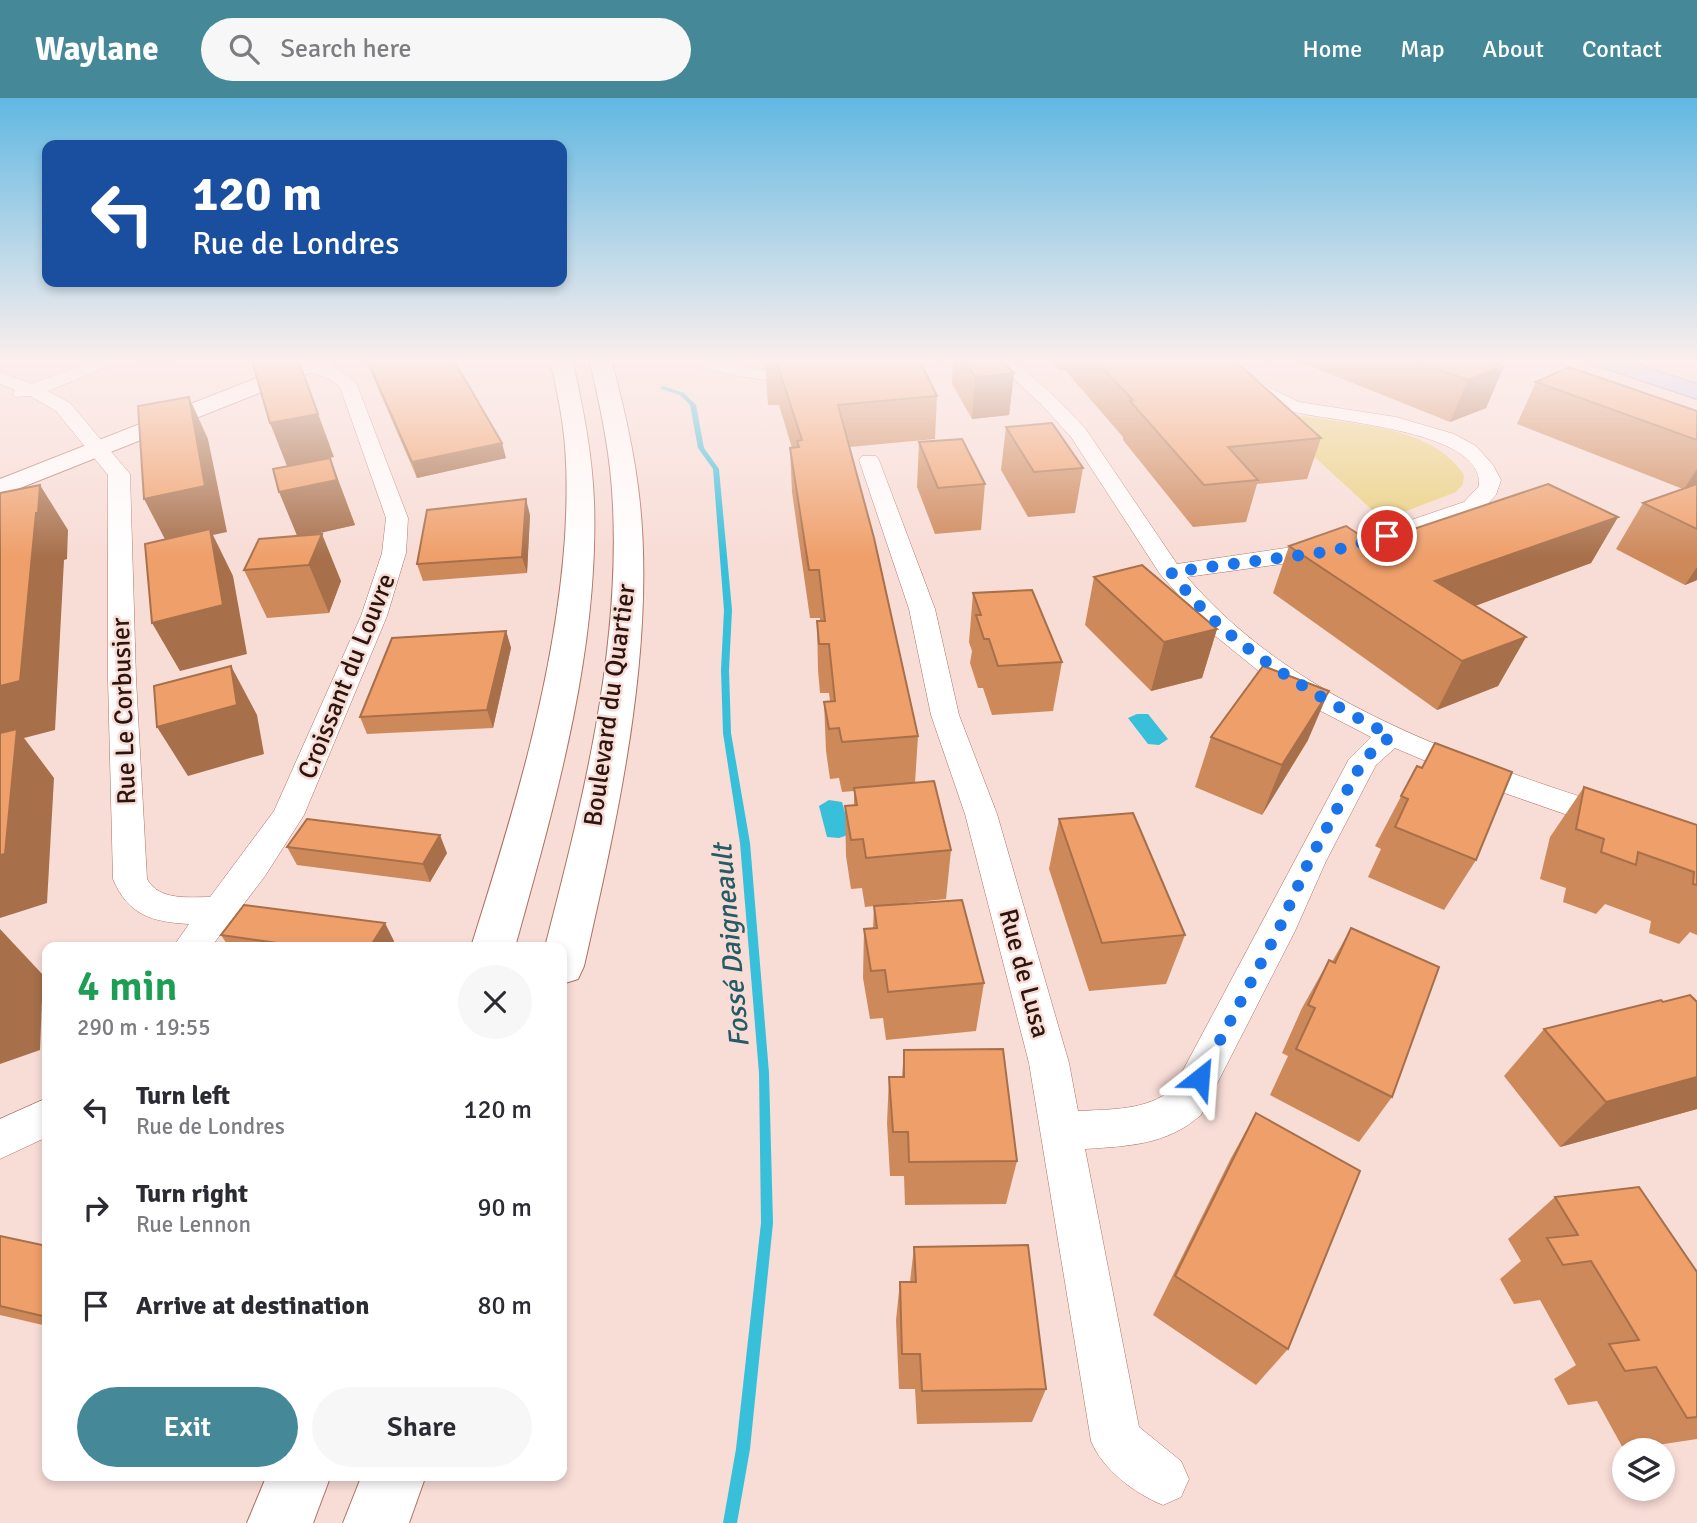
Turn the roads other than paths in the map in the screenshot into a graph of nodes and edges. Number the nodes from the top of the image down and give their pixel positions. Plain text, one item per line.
1 (78, 426) edge
2 (156, 426) edge
3 (363, 426) edge
4 (575, 426) edge
5 (616, 426) edge
6 (1071, 426) edge
7 (1409, 426) edge
8 (97, 449) junction
9 (869, 460) dead end
10 (0, 488) edge
11 (1171, 572) junction
12 (1391, 736) junction
13 (1635, 827) edge
14 (219, 911) junction
15 (195, 942) edge
16 (494, 942) edge
17 (567, 943) edge
18 (42, 1119) edge
19 (1063, 1132) junction
20 (0, 1140) edge
21 (1163, 1479) dead end
22 (297, 1481) edge
23 (392, 1481) edge
24 (280, 1523) edge
25 (376, 1523) edge

1 - 8 street, Rue Le Corbusier
2 - 8 main road
3 - 14 street, Croissant du Louvre
4 - 16 main road, Boulevard du Quartier
5 - 17 main road, Boulevard du Quartier
6 - 11 street
7 - 11 street
8 - 10 main road
8 - 14 street, Rue Le Corbusier
9 - 19 street, Rue de Lusa
11 - 12 street
12 - 13 street
12 - 19 street
14 - 15 street, Croissant du Louvre
18 - 20 street
19 - 21 street, Rue de Lusa
22 - 24 main road
23 - 25 main road

